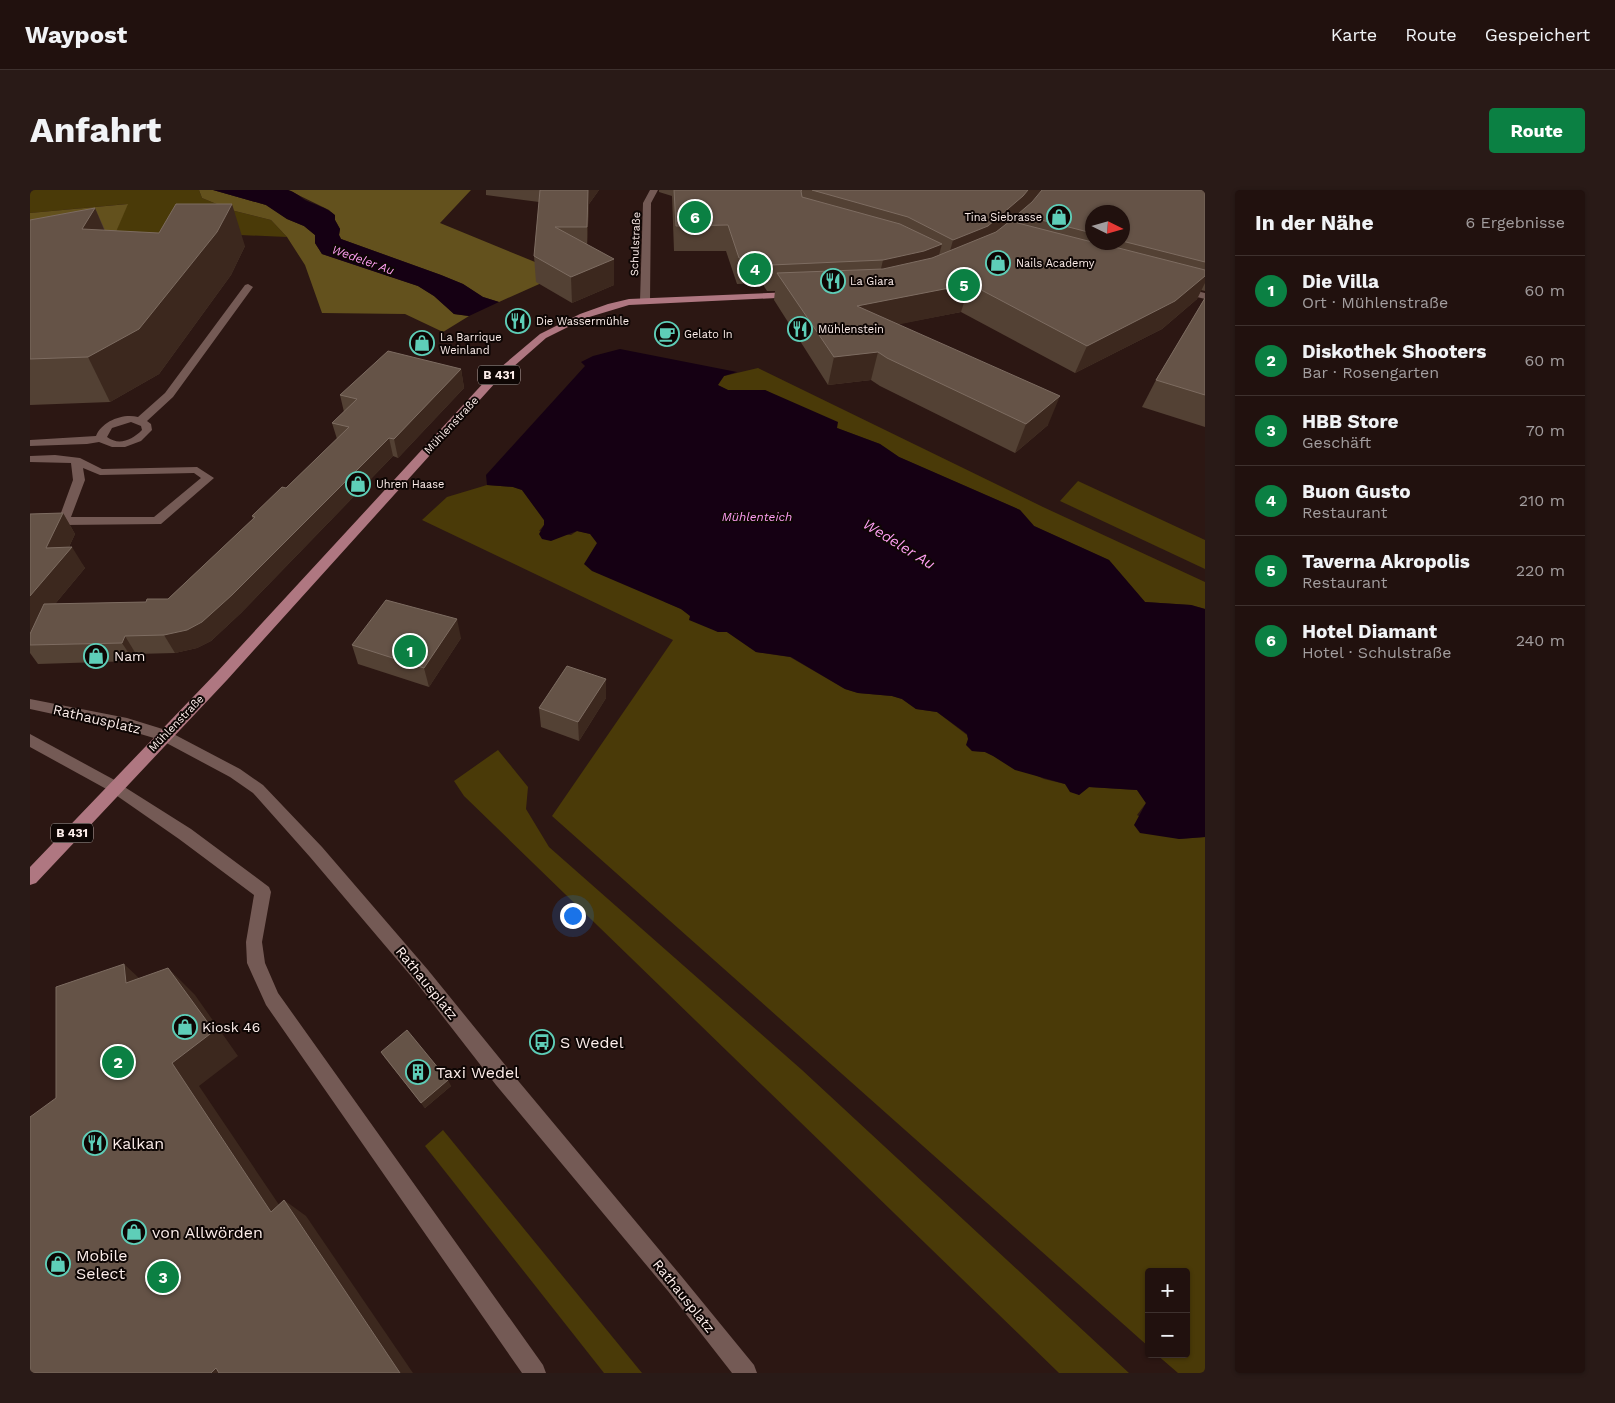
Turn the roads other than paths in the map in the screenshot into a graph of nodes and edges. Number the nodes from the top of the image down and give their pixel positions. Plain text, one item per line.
1 (654, 190) edge
2 (1168, 286) edge
3 (248, 287) dead end
4 (806, 295) edge
5 (1205, 296) edge
6 (645, 300) junction
7 (140, 421) junction
8 (101, 438) junction
9 (30, 443) edge
10 (30, 459) edge
11 (76, 460) junction
12 (30, 704) edge
13 (164, 735) junction
14 (30, 740) edge
15 (115, 787) junction
16 (30, 878) edge
17 (535, 1373) edge
18 (746, 1373) edge

1 - 6 street, Schulstraße
2 - 5 street
3 - 7 street
4 - 6 main road, Mühlenstraße / B 431
6 - 13 main road, Mühlenstraße / B 431
7 - 8 street
7 - 8 street
8 - 9 street
10 - 11 street
11 - 11 street
12 - 13 street, Rathausplatz
13 - 15 main road, Mühlenstraße / B 431
13 - 18 street, Rathausplatz
14 - 15 street
15 - 16 main road, B 431
15 - 17 street

